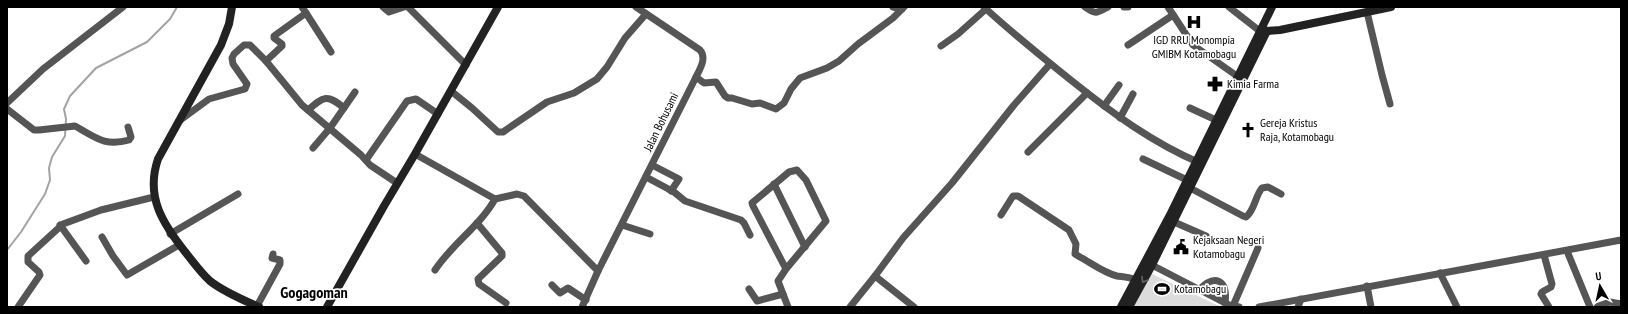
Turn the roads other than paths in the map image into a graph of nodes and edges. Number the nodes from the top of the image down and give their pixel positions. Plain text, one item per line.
1 (123, 7) edge
2 (232, 7) edge
3 (383, 7) edge
4 (404, 7) edge
5 (408, 7) edge
6 (498, 7) edge
7 (636, 7) edge
8 (893, 7) edge
9 (1085, 7) edge
10 (1108, 7) edge
11 (1124, 7) edge
12 (1128, 7) edge
13 (1168, 7) edge
14 (1229, 7) edge
15 (1272, 7) edge
16 (1278, 7) edge
17 (1391, 7) edge
18 (903, 8) edge
19 (985, 8) edge
20 (304, 10) edge
21 (1368, 12) junction
22 (646, 14) junction
23 (1173, 15) junction
24 (1264, 30) junction
25 (1128, 45) dead end
26 (942, 46) dead end
27 (331, 52) dead end
28 (266, 61) junction
29 (1050, 64) junction
30 (466, 65) junction
31 (1237, 76) junction
32 (696, 77) junction
33 (1119, 86) dead end
34 (451, 91) junction
35 (355, 92) dead end
36 (1087, 93) junction
37 (1133, 94) dead end
38 (7, 103) edge
39 (1390, 104) dead end
40 (1104, 106) junction
41 (344, 108) junction
42 (1190, 108) dead end
43 (7, 109) edge
44 (308, 110) junction
45 (438, 114) junction
46 (1120, 118) junction
47 (1216, 120) junction
48 (179, 121) junction
49 (128, 127) dead end
50 (330, 128) junction
51 (313, 148) dead end
52 (1028, 152) dead end
53 (416, 154) junction
54 (1144, 159) dead end
55 (366, 160) junction
56 (1199, 163) junction
57 (652, 165) junction
58 (646, 177) junction
59 (397, 184) junction
60 (774, 184) junction
61 (1189, 184) junction
62 (671, 191) junction
63 (238, 194) dead end
64 (1281, 194) dead end
65 (154, 197) junction
66 (495, 199) junction
67 (1001, 215) dead end
68 (1174, 222) junction
69 (477, 223) junction
70 (60, 225) junction
71 (622, 225) junction
72 (170, 234) junction
73 (650, 234) dead end
74 (750, 235) dead end
75 (1206, 236) dead end
76 (102, 237) dead end
77 (1621, 240) edge
78 (179, 245) junction
79 (805, 246) junction
80 (1258, 248) dead end
81 (1567, 251) junction
82 (273, 254) dead end
83 (1544, 255) junction
84 (86, 261) dead end
85 (1149, 264) junction
86 (786, 269) junction
87 (435, 270) dead end
88 (598, 271) junction
89 (1440, 273) junction
90 (875, 276) junction
91 (1136, 280) junction
92 (552, 285) dead end
93 (1366, 286) junction
94 (749, 289) dead end
95 (1199, 290) junction
96 (782, 294) junction
97 (1302, 299) junction
98 (506, 302) dead end
99 (584, 304) edge
100 (1621, 304) edge
101 (253, 306) edge
102 (852, 306) edge
103 (1231, 306) edge
104 (18, 307) edge
105 (327, 307) edge
106 (788, 307) edge
107 (914, 307) edge
108 (1121, 307) edge
109 (1129, 307) edge
110 (1259, 307) edge
111 (1298, 307) edge
112 (1371, 307) edge
113 (1457, 307) edge
114 (1549, 307) edge
115 (1590, 307) edge
116 (1596, 307) edge

1 - 38 street
2 - 48 street
3 - 4 street
5 - 30 street
6 - 30 street
7 - 22 street, Jalan Bohusami
8 - 18 street
9 - 10 street
11 - 12 street
13 - 23 street
14 - 24 street
15 - 24 street
16 - 24 street
17 - 21 street
18 - 32 street
19 - 26 street
19 - 29 street
20 - 27 street
20 - 28 street
21 - 24 street
21 - 39 street
22 - 32 street, Jalan Bohusami
22 - 34 street
23 - 25 street
23 - 31 street
24 - 31 street
24 - 56 street
28 - 44 street
28 - 48 street
29 - 36 street
29 - 90 street
30 - 34 street
31 - 47 street
32 - 57 street, Jalan Bohusami
33 - 40 street
34 - 45 street
35 - 41 street
36 - 40 street
36 - 52 street
37 - 46 street
40 - 46 street
41 - 44 street
41 - 50 street
42 - 47 street
43 - 49 street
44 - 50 street
45 - 53 street
45 - 55 street
46 - 56 street
47 - 56 street
48 - 65 street
50 - 51 street
50 - 55 street
53 - 59 street
53 - 66 street
54 - 61 street
55 - 59 street
56 - 61 street
57 - 58 street, Jalan Bohusami
57 - 62 street
58 - 62 street
58 - 71 street, Jalan Bohusami
59 - 105 street
60 - 79 street
60 - 79 street
60 - 86 street
61 - 64 street
61 - 68 street
61 - 85 street
62 - 74 street
63 - 72 street
65 - 70 street
65 - 72 street
66 - 69 street
66 - 88 street
67 - 91 street
68 - 75 street
68 - 85 street
69 - 87 street
69 - 98 street
70 - 84 street
70 - 104 street
71 - 73 street
71 - 88 street, Jalan Bohusami
72 - 78 street
76 - 78 street
77 - 81 street
78 - 101 street
79 - 86 street
80 - 103 street
81 - 83 street
81 - 115 street
82 - 101 street
83 - 89 street
83 - 114 street
85 - 91 street
85 - 95 street
85 -> 109 street
86 - 96 street
88 - 99 street, Jalan Bohusami
89 - 93 street
89 - 113 street
90 - 102 street
90 - 107 street
91 - 108 street
92 - 99 street
93 - 97 street
93 - 112 street
94 - 96 street
95 - 103 street
95 - 103 street
96 - 106 street
97 - 110 street
97 - 111 street
100 - 116 street

